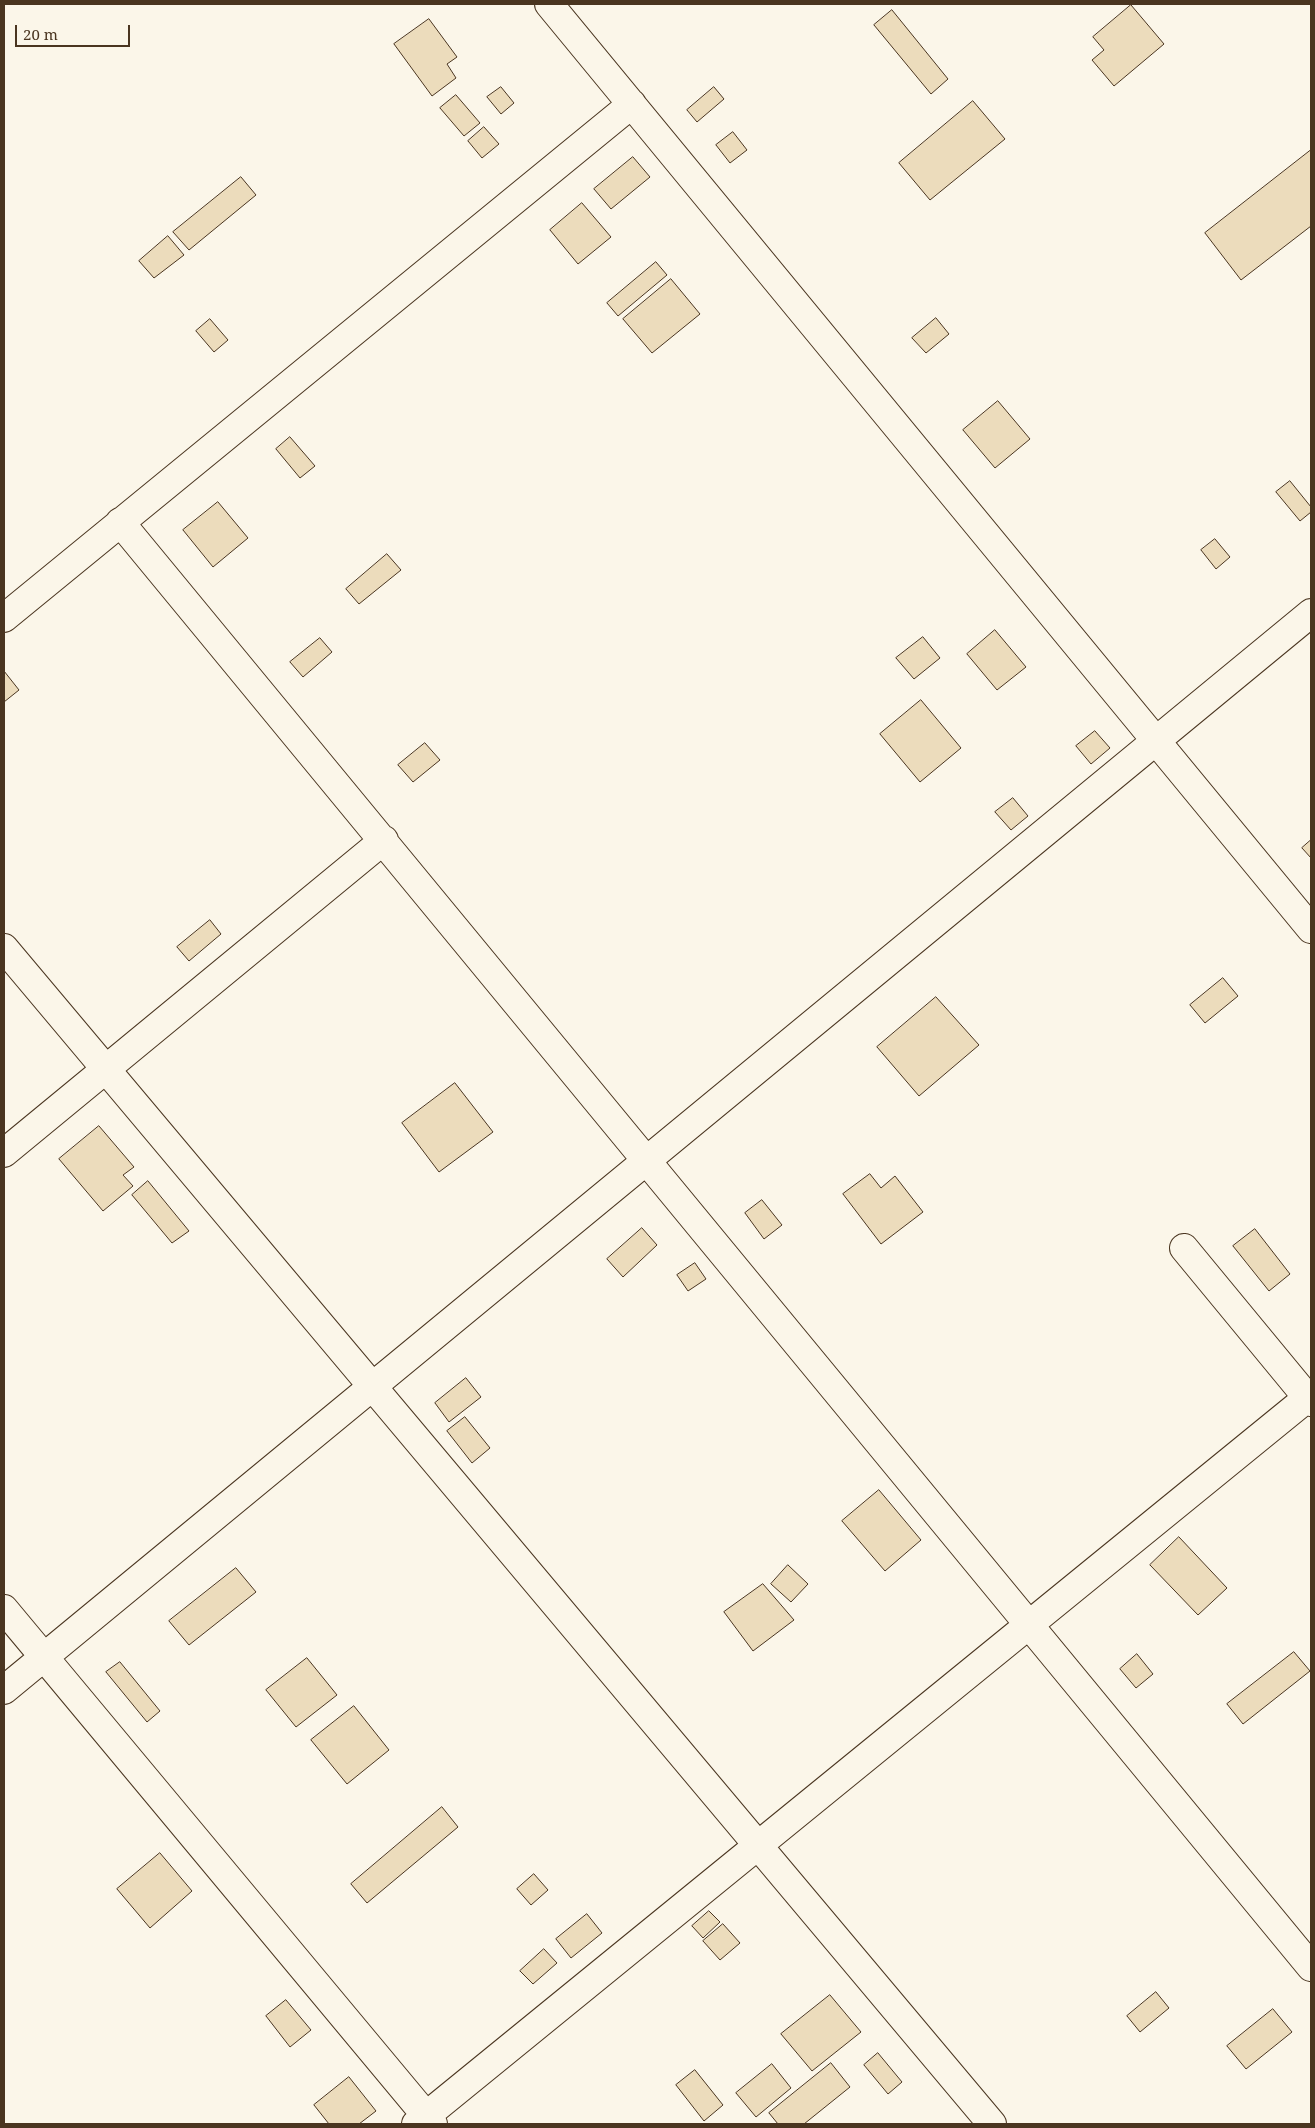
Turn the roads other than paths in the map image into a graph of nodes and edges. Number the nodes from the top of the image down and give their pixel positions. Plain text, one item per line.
1 (548, 4) edge
2 (632, 104) junction
3 (120, 522) junction
4 (1311, 613) edge
5 (4, 618) edge
6 (1156, 741) junction
7 (384, 840) junction
8 (1311, 929) edge
9 (4, 948) edge
10 (105, 1069) junction
11 (4, 1153) edge
12 (647, 1160) junction
13 (1184, 1248) dead end
14 (372, 1387) junction
15 (1310, 1398) edge
16 (4, 1609) edge
17 (1029, 1624) junction
18 (44, 1657) junction
19 (4, 1690) edge
20 (757, 1846) junction
21 (1311, 1967) edge
22 (425, 2122) edge
23 (992, 2124) edge

1 - 2 street
2 - 3 street
2 - 6 street
3 - 5 street
3 - 7 street
4 - 6 street
6 - 8 street
6 - 12 street
7 - 10 street
7 - 12 street
9 - 10 street
10 - 11 street
10 - 14 street
12 - 14 street
12 - 17 street
13 - 15 street
14 - 18 street
14 - 20 street
15 - 17 street
16 - 18 street
17 - 20 street
17 - 21 street
18 - 19 street
18 - 22 street
20 - 22 street
20 - 23 street

